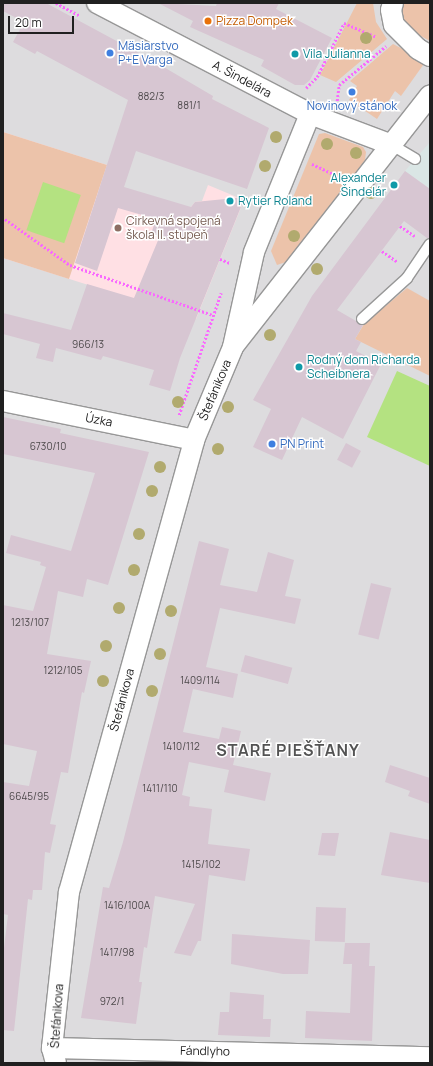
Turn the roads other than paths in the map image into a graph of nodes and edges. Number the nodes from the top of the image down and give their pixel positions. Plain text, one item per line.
1 (393, 3) edge
2 (91, 11) edge
3 (430, 56) edge
4 (430, 95) edge
5 (310, 114) junction
6 (392, 145) junction
7 (414, 159) dead end
8 (430, 244) edge
9 (362, 319) dead end
10 (233, 347) junction
11 (3, 401) edge
12 (194, 440) junction
13 (54, 1056) edge
14 (430, 1057) edge

1 - 3 street
2 - 5 street, A. Šindelára
4 - 6 street, Štefánikova
5 - 6 street, A. Šindelára
5 - 10 street, Štefánikova
6 - 7 lane
6 - 10 street, Štefánikova
8 - 9 lane
10 - 12 street, Štefánikova
11 - 12 street, Úzka
12 - 13 street, Štefánikova
13 - 14 street, Fándlyho

